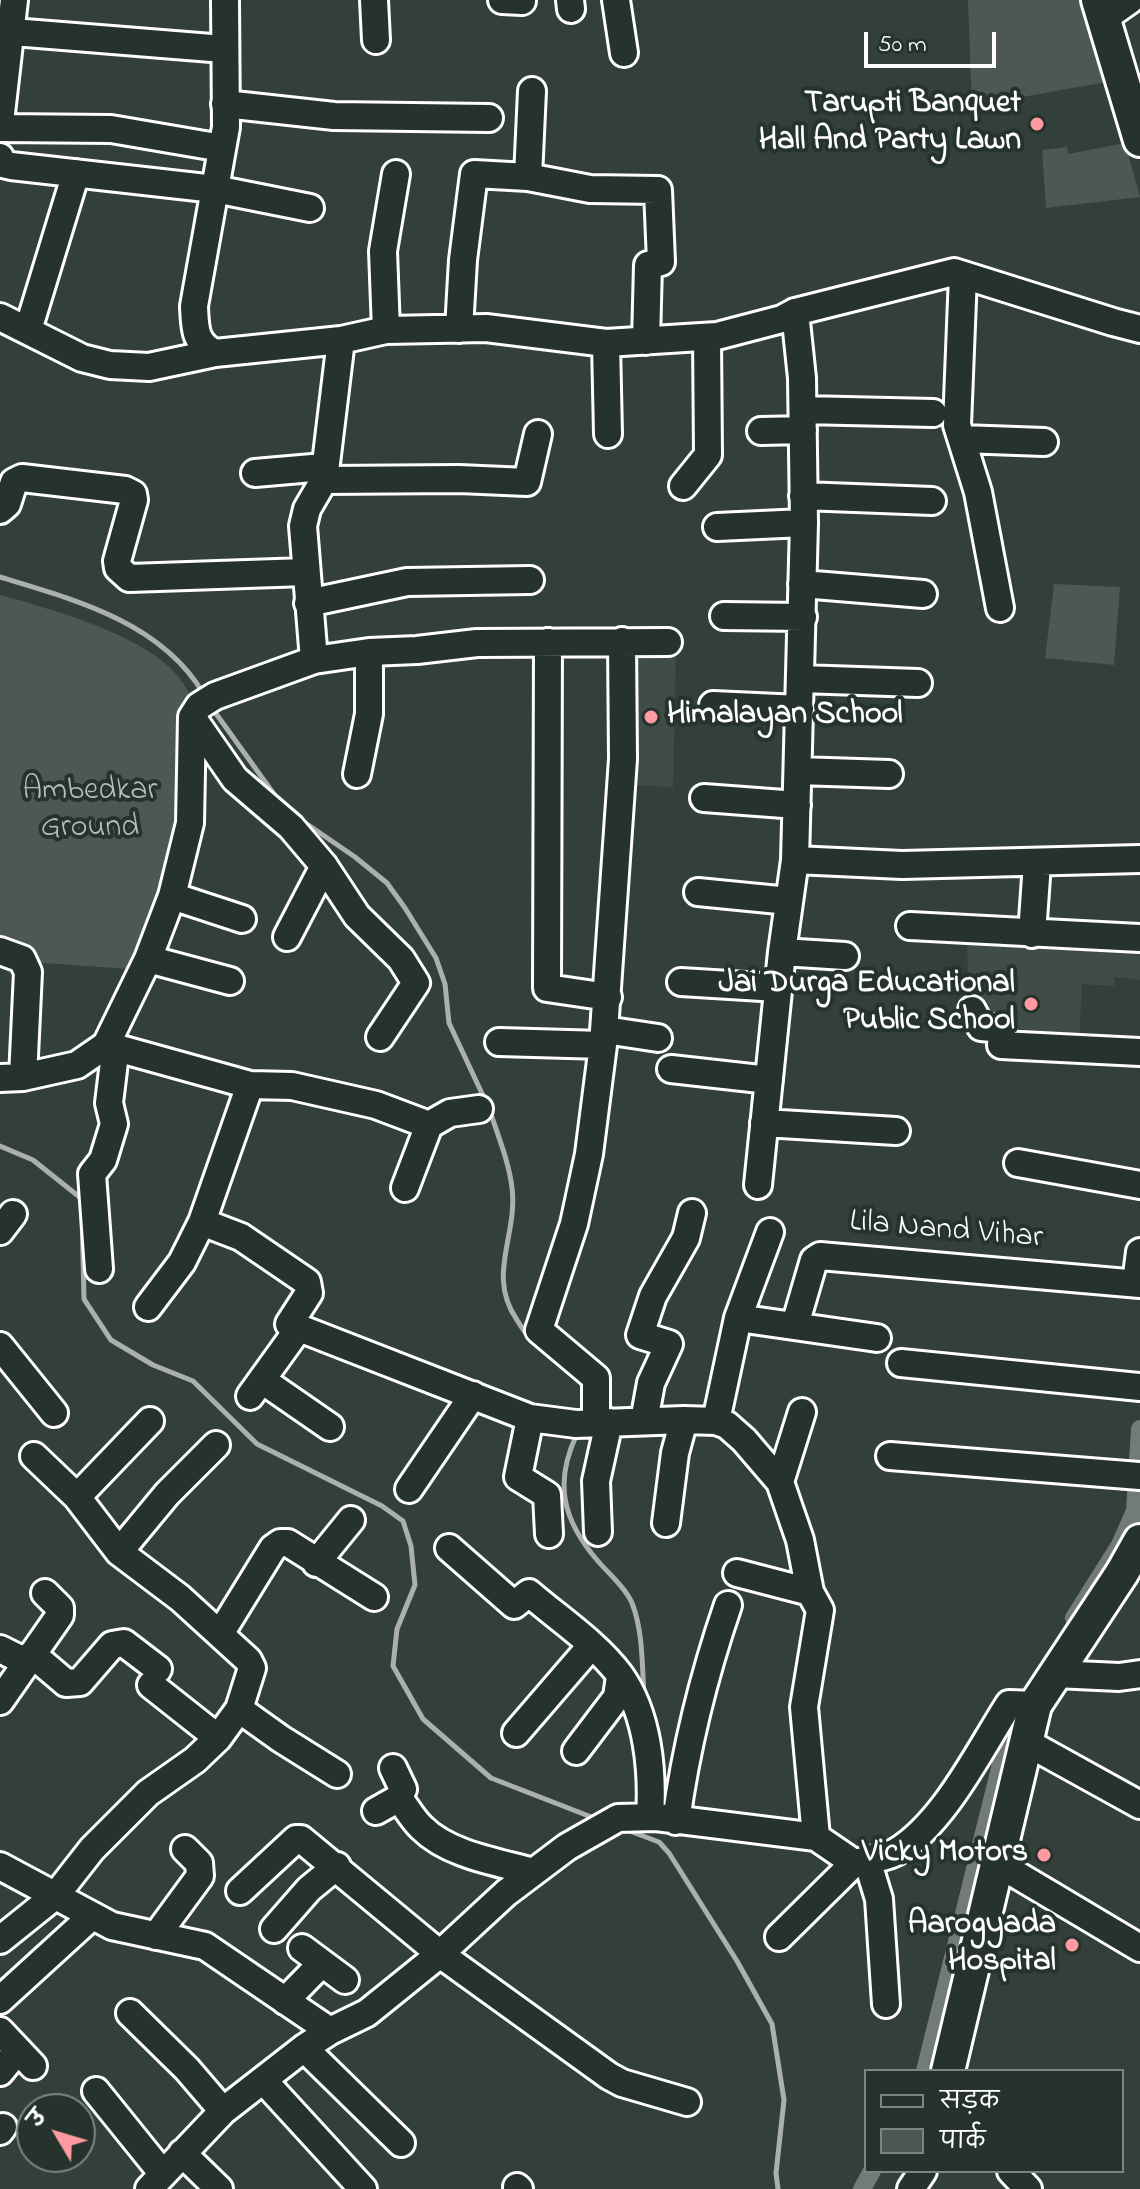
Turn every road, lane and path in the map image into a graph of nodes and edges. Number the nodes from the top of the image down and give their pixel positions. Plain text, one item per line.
1 (14, 0) edge
2 (225, 0) edge
3 (374, 0) edge
4 (502, 0) edge
5 (616, 0) edge
6 (1130, 0) edge
7 (522, 1) edge
8 (1100, 9) edge
9 (6, 31) edge
10 (376, 40) dead end
11 (224, 49) junction
12 (624, 53) dead end
13 (532, 91) dead end
14 (225, 104) junction
15 (489, 118) dead end
16 (0, 125) edge
17 (1140, 140) edge
18 (222, 148) junction
19 (0, 157) edge
20 (76, 173) junction
21 (396, 174) dead end
22 (528, 177) junction
23 (215, 189) junction
24 (310, 208) dead end
25 (963, 275) junction
26 (795, 312) junction
27 (0, 317) edge
28 (459, 329) junction
29 (1140, 329) edge
30 (28, 330) junction
31 (386, 330) junction
32 (707, 337) junction
33 (341, 340) junction
34 (646, 341) junction
35 (606, 343) junction
36 (215, 353) junction
37 (933, 413) dead end
38 (803, 420) junction
39 (761, 431) dead end
40 (538, 434) dead end
41 (608, 434) dead end
42 (962, 439) junction
43 (1044, 442) dead end
44 (255, 473) dead end
45 (324, 473) junction
46 (683, 486) dead end
47 (932, 501) dead end
48 (0, 510) edge
49 (803, 510) junction
50 (717, 527) dead end
51 (306, 572) junction
52 (530, 580) dead end
53 (802, 584) junction
54 (923, 594) dead end
55 (308, 603) junction
56 (1000, 608) dead end
57 (724, 616) dead end
58 (803, 617) junction
59 (622, 641) junction
60 (548, 642) junction
61 (668, 642) dead end
62 (369, 652) junction
63 (314, 660) junction
64 (801, 679) junction
65 (918, 683) dead end
66 (713, 705) dead end
67 (202, 706) junction
68 (800, 709) junction
69 (798, 771) junction
70 (357, 774) dead end
71 (889, 774) dead end
72 (704, 798) dead end
73 (797, 805) junction
74 (1140, 859) edge
75 (795, 860) junction
76 (1037, 863) junction
77 (324, 866) junction
78 (698, 892) dead end
79 (172, 896) junction
80 (789, 901) junction
81 (242, 919) dead end
82 (910, 926) dead end
83 (1032, 934) junction
84 (287, 937) dead end
85 (1140, 938) edge
86 (0, 951) edge
87 (782, 952) junction
88 (845, 956) dead end
89 (148, 959) junction
90 (230, 981) dead end
91 (681, 982) dead end
92 (778, 988) junction
93 (608, 997) junction
94 (972, 1010) dead end
95 (380, 1037) dead end
96 (604, 1038) junction
97 (658, 1038) dead end
98 (499, 1042) dead end
99 (106, 1045) junction
100 (1140, 1052) edge
101 (671, 1069) dead end
102 (12, 1078) edge
103 (769, 1080) junction
104 (250, 1085) junction
105 (479, 1109) dead end
106 (764, 1123) junction
107 (429, 1125) junction
108 (896, 1131) dead end
109 (1018, 1163) dead end
110 (758, 1185) dead end
111 (1140, 1185) edge
112 (405, 1188) dead end
113 (692, 1213) dead end
114 (202, 1222) junction
115 (770, 1232) dead end
116 (1140, 1252) edge
117 (99, 1269) dead end
118 (1138, 1283) edge
119 (148, 1307) dead end
120 (738, 1318) junction
121 (795, 1325) junction
122 (299, 1328) junction
123 (877, 1338) dead end
124 (0, 1346) edge
125 (901, 1363) dead end
126 (1139, 1386) edge
127 (473, 1395) junction
128 (802, 1412) dead end
129 (54, 1413) dead end
130 (530, 1418) junction
131 (684, 1420) junction
132 (150, 1421) dead end
133 (644, 1421) junction
134 (716, 1421) junction
135 (593, 1423) junction
136 (330, 1427) dead end
137 (216, 1445) dead end
138 (34, 1456) dead end
139 (890, 1456) dead end
140 (1137, 1476) edge
141 (780, 1482) junction
142 (409, 1489) dead end
143 (77, 1497) junction
144 (351, 1520) dead end
145 (666, 1523) dead end
146 (598, 1532) dead end
147 (549, 1534) dead end
148 (1140, 1541) edge
149 (449, 1548) dead end
150 (119, 1552) junction
151 (316, 1563) junction
152 (737, 1573) dead end
153 (810, 1592) junction
154 (45, 1593) dead end
155 (374, 1597) dead end
156 (728, 1605) dead end
157 (220, 1634) junction
158 (591, 1646) junction
159 (0, 1649) edge
160 (29, 1658) junction
161 (1055, 1674) junction
162 (1140, 1674) edge
163 (620, 1676) junction
164 (0, 1701) edge
165 (1025, 1704) junction
166 (239, 1709) junction
167 (516, 1733) dead end
168 (218, 1738) junction
169 (1026, 1742) junction
170 (576, 1751) dead end
171 (393, 1768) dead end
172 (337, 1774) dead end
173 (399, 1798) junction
174 (1140, 1805) edge
175 (376, 1811) dead end
176 (650, 1817) junction
177 (676, 1821) junction
178 (816, 1837) junction
179 (185, 1849) dead end
180 (860, 1861) junction
181 (997, 1863) junction
182 (337, 1866) junction
183 (3, 1872) edge
184 (533, 1872) junction
185 (240, 1891) dead end
186 (56, 1895) junction
187 (92, 1916) junction
188 (274, 1929) dead end
189 (156, 1936) junction
190 (779, 1937) dead end
191 (0, 1940) edge
192 (1140, 1948) edge
193 (440, 1954) junction
194 (345, 1980) dead end
195 (0, 2000) edge
196 (285, 2001) junction
197 (886, 2004) dead end
198 (130, 2013) dead end
199 (0, 2031) edge
200 (330, 2031) junction
201 (304, 2048) junction
202 (948, 2069) edge
203 (0, 2072) edge
204 (264, 2081) junction
205 (96, 2091) dead end
206 (687, 2102) dead end
207 (223, 2111) junction
208 (401, 2143) dead end
209 (182, 2153) junction
210 (1013, 2173) edge
211 (156, 2181) edge
212 (219, 2189) edge
213 (363, 2189) edge
214 (1028, 2189) edge

1 - 9 street
2 - 11 street
3 - 10 street
4 - 7 street
5 - 12 street
6 - 8 street
8 - 17 main road
9 - 11 street
9 - 16 street
11 - 14 street
13 - 22 street
14 - 15 street
14 - 18 street
16 - 18 street
18 - 23 street
19 - 20 street
20 - 23 street
20 - 30 street
21 - 31 street
22 - 28 street
22 - 34 street
23 - 24 street
23 - 36 street
25 - 26 street
25 - 29 street
25 - 42 street
26 - 32 street
26 - 38 street
27 - 30 street
28 - 31 street
28 - 35 street
30 - 36 street
31 - 33 street
32 - 34 street
32 - 46 street
33 - 36 street
33 - 45 street
34 - 35 street
35 - 41 street
37 - 38 street
38 - 39 street
38 - 49 street
40 - 45 street
42 - 43 street
42 - 56 street
44 - 45 street
45 - 51 street
47 - 49 street
48 - 51 street
49 - 50 street
49 - 53 street
51 - 55 street
52 - 55 street
53 - 54 street
53 - 58 street
55 - 63 street
57 - 58 street
58 - 64 street
59 - 60 street
59 - 61 street
59 - 93 street
60 - 62 street
60 - 93 street
62 - 63 street
62 - 70 street
63 - 67 street
64 - 65 street
64 - 68 street
66 - 68 street
67 - 77 street
67 - 79 street
68 - 69 street
69 - 71 street
69 - 73 street
72 - 73 street
73 - 75 street
74 - 76 street
75 - 76 street
75 - 80 street
76 - 83 street
77 - 84 street
77 - 95 street
78 - 80 street
79 - 81 street
79 - 89 street
80 - 87 street
82 - 83 street
83 - 85 street
86 - 102 street
87 - 88 street
87 - 92 street
89 - 90 street
89 - 99 street
91 - 92 street
92 - 103 street
93 - 96 street
94 - 100 street
96 - 97 street
96 - 98 street
96 - 135 street
99 - 102 street
99 - 104 street
99 - 117 street
101 - 103 street
103 - 106 street
104 - 107 street
104 - 114 street
105 - 107 street
106 - 108 street
106 - 110 street
107 - 112 street
109 - 111 street
113 - 133 street
114 - 119 street
114 - 122 street
115 - 120 street
116 - 118 street
118 - 121 street, Lila Nand Vihar
120 - 121 street
120 - 134 street
121 - 123 street
122 - 127 street
122 - 136 street
124 - 129 street
125 - 126 street
127 - 130 street
127 - 142 street
128 - 141 street
130 - 135 street
130 - 147 street
131 - 133 street
131 - 134 street
131 - 145 street
132 - 143 street
133 - 135 street
134 - 141 street
135 - 146 street
137 - 150 street
138 - 143 street
139 - 140 street
141 - 153 street
143 - 150 street
144 - 151 street
148 - 161 main road
149 - 158 street
150 - 157 street
151 - 155 street
151 - 157 street
152 - 153 street
153 - 178 street
154 - 160 street
156 - 177 street
157 - 166 street
158 - 163 street
158 - 167 street
159 - 160 street
160 - 164 street
160 - 168 street
161 - 162 street
161 - 165 main road
163 - 170 street
163 - 176 street
165 - 169 main road
165 - 180 street
166 - 168 street
166 - 172 street
168 - 186 street
169 - 174 street
169 - 181 main road
171 - 173 street
173 - 175 street
173 - 184 street
176 - 177 street
176 - 184 street
177 - 178 street
178 - 180 street
179 - 189 street
180 - 190 street
180 - 197 street
181 - 192 street
181 - 202 main road
182 - 185 street
182 - 188 street
182 - 193 street
183 - 186 street
184 - 193 street
186 - 187 street
186 - 191 street
187 - 189 street
187 - 195 street
189 - 196 street
193 - 200 street
193 - 206 street
194 - 196 street
196 - 200 street
198 - 207 street
199 - 203 street
200 - 201 street
201 - 204 street
201 - 208 street
204 - 207 street
204 - 213 street
205 - 211 street
207 - 209 street
209 - 211 street
209 - 212 street
210 - 214 street

